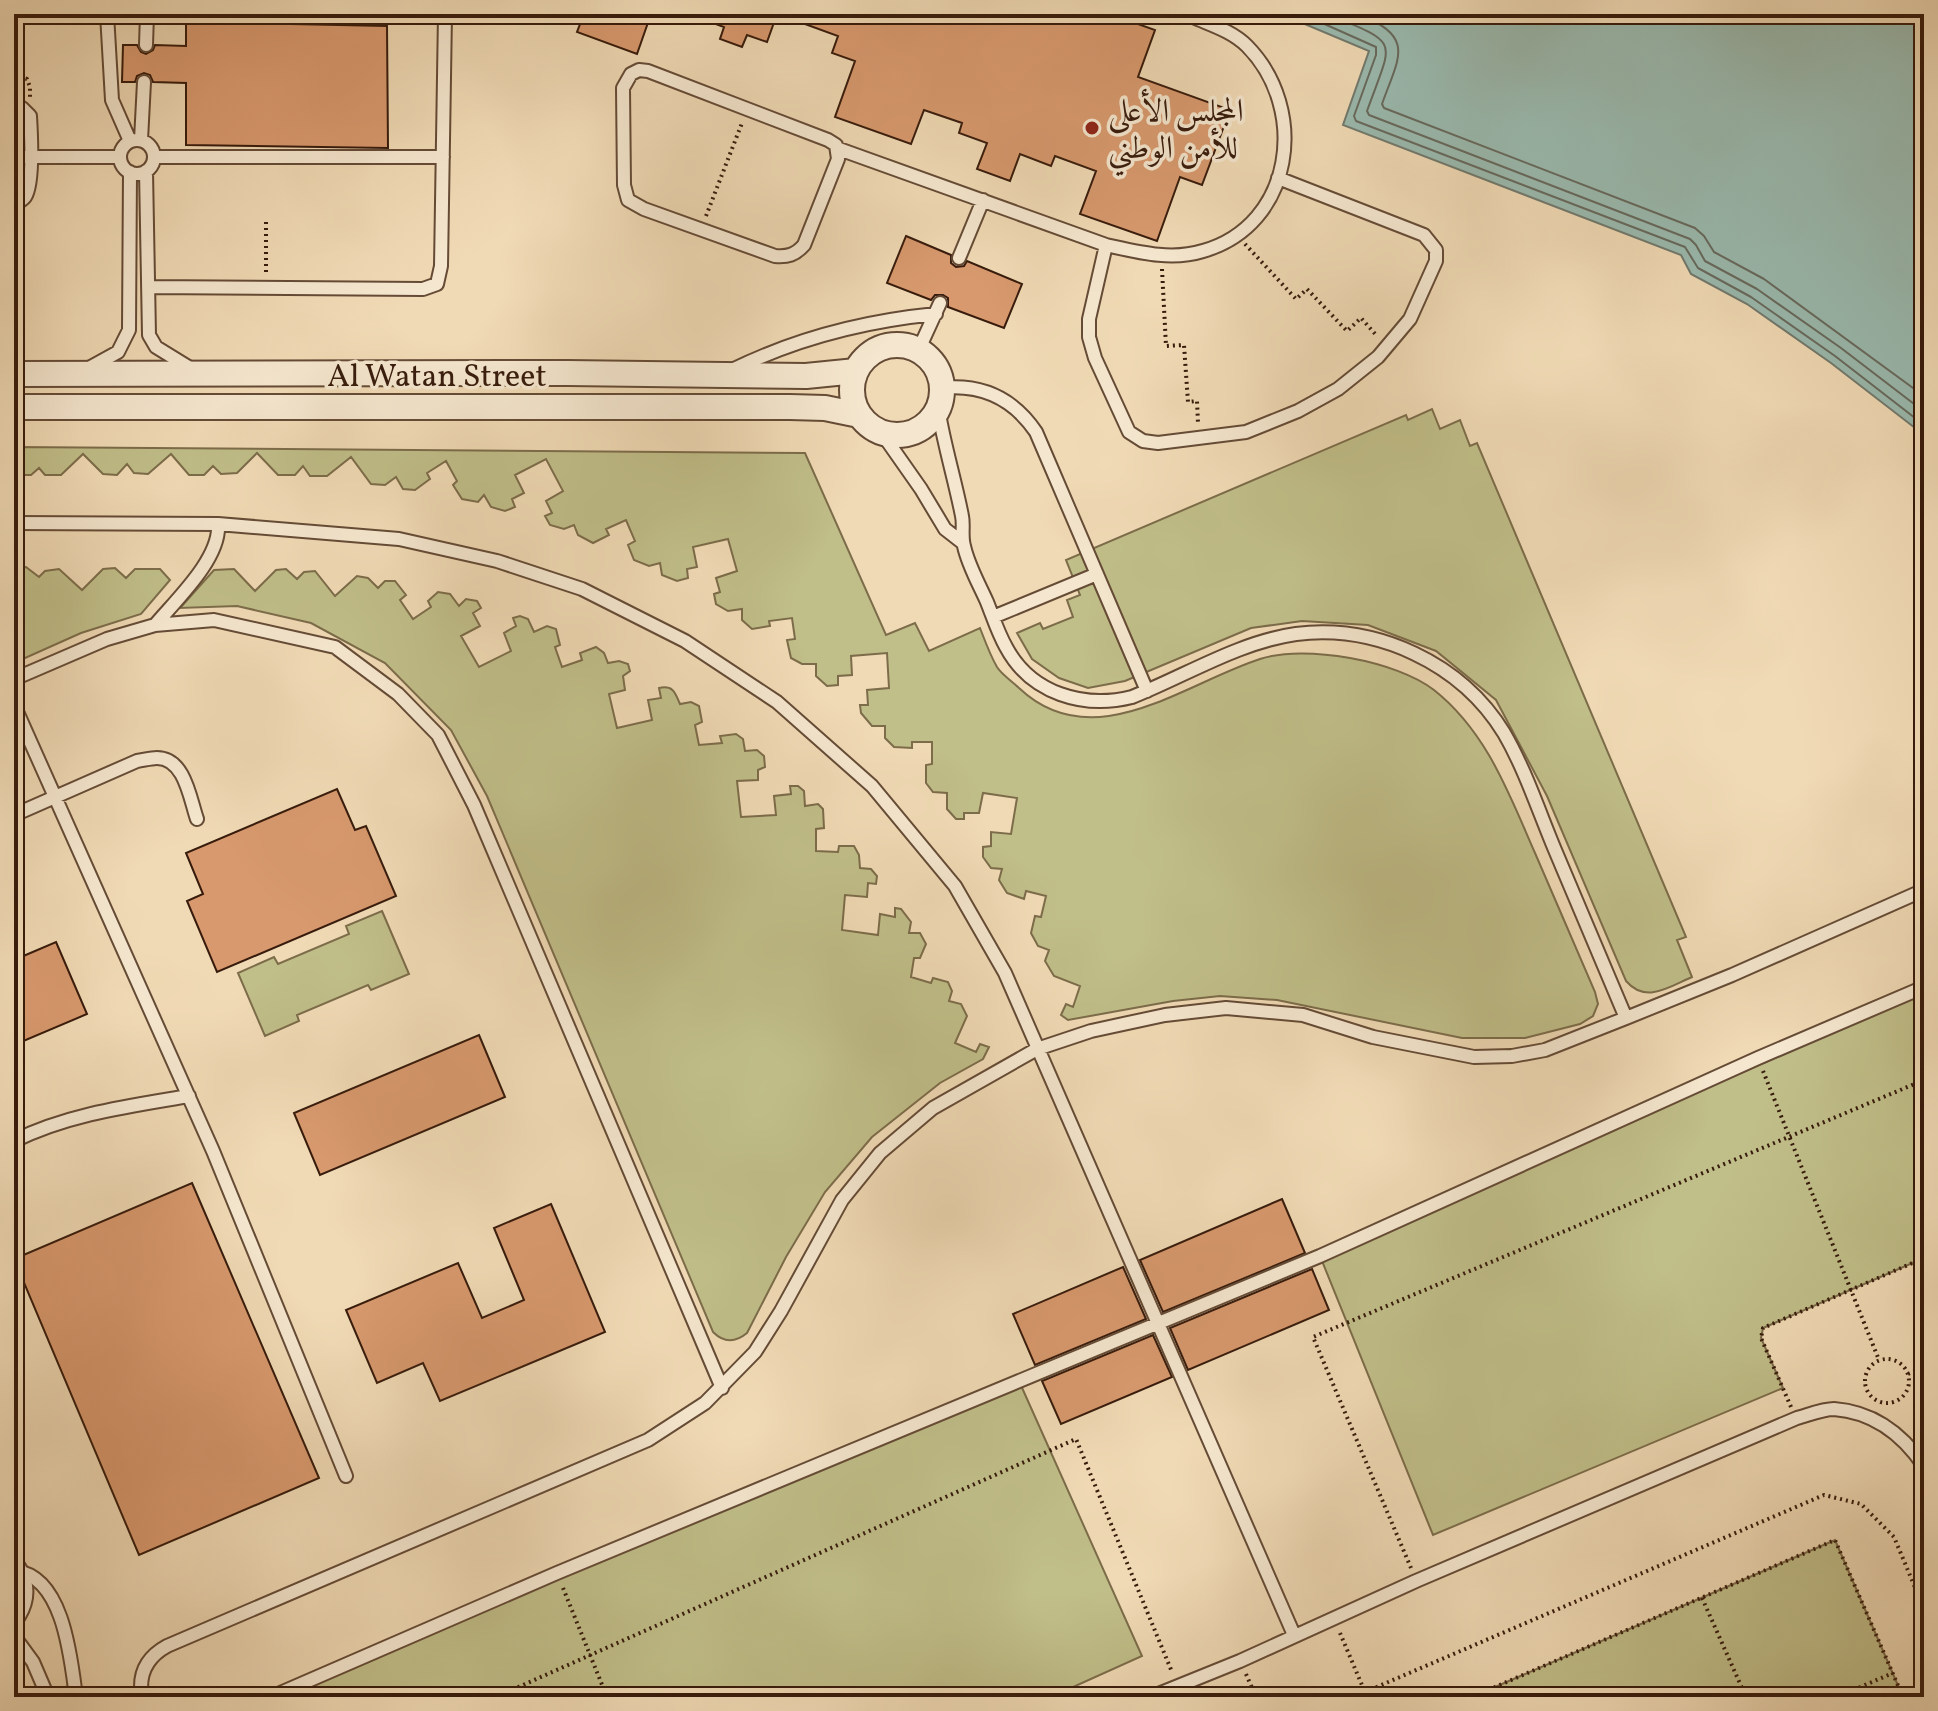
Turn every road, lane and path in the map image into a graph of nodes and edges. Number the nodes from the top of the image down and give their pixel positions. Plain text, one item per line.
1 (107, 14) edge
2 (147, 14) edge
3 (445, 14) edge
4 (1193, 17) dead end
5 (146, 45) dead end
6 (144, 82) dead end
7 (14, 108) edge
8 (747, 108) junction
9 (136, 141) junction
10 (839, 149) junction
11 (14, 157) edge
12 (31, 157) junction
13 (120, 157) junction
14 (154, 157) junction
15 (443, 157) junction
16 (146, 171) junction
17 (130, 172) junction
18 (1278, 178) junction
19 (983, 200) junction
20 (14, 204) edge
21 (266, 222) dead end
22 (701, 229) junction
23 (1236, 235) junction
24 (1106, 245) junction
25 (1161, 255) junction
26 (959, 258) dead end
27 (148, 287) junction
28 (266, 287) junction
29 (1387, 346) junction
30 (918, 351) junction
31 (856, 371) junction
32 (14, 374) edge
33 (80, 374) junction
34 (199, 374) junction
35 (719, 376) junction
36 (940, 398) junction
37 (14, 407) edge
38 (859, 415) junction
39 (881, 432) junction
40 (1198, 438) junction
41 (957, 495) junction
42 (932, 507) junction
43 (14, 523) edge
44 (218, 524) junction
45 (963, 543) junction
46 (1097, 574) junction
47 (993, 617) junction
48 (155, 625) junction
49 (14, 679) edge
50 (1147, 691) junction
51 (14, 705) edge
52 (56, 797) junction
53 (14, 815) edge
54 (197, 819) dead end
55 (1924, 890) edge
56 (1924, 987) edge
57 (1626, 1018) junction
58 (1037, 1049) junction
59 (1758, 1058) junction
60 (1924, 1080) edge
61 (189, 1096) junction
62 (1789, 1136) junction
63 (14, 1141) edge
64 (1924, 1258) edge
65 (1851, 1290) junction
66 (1156, 1324) junction
67 (1879, 1360) junction
68 (1924, 1367) edge
69 (1908, 1374) junction
70 (722, 1388) junction
71 (1797, 1418) junction
72 (1924, 1466) edge
73 (346, 1476) dead end
74 (15, 1570) edge
75 (557, 1573) junction
76 (1416, 1581) junction
77 (1702, 1598) junction
78 (1924, 1609) edge
79 (14, 1613) edge
80 (1333, 1618) junction
81 (1294, 1635) junction
82 (14, 1636) edge
83 (590, 1655) junction
84 (1240, 1661) junction
85 (1893, 1673) junction
86 (1177, 1685) junction
87 (76, 1694) edge
88 (1366, 1694) edge
89 (48, 1697) edge
90 (57, 1697) edge
91 (142, 1697) edge
92 (271, 1697) edge
93 (496, 1697) edge
94 (607, 1697) edge
95 (1151, 1697) edge
96 (1256, 1697) edge
97 (1472, 1697) edge
98 (1746, 1697) edge
99 (1837, 1697) edge
100 (1903, 1697) edge

1 - 9 lane
2 - 5 lane
3 - 15 lane
4 - 18 lane
6 - 9 lane
7 - 12 lane
8 - 10 lane
8 - 22 path
8 - 22 lane
9 - 13 lane
9 - 14 lane
10 - 19 lane
10 - 22 lane
11 - 12 lane
12 - 13 lane
12 - 20 lane
13 - 17 lane
14 - 15 lane
14 - 16 lane
15 - 28 lane
16 - 17 lane
16 - 27 lane
17 - 33 lane
18 - 23 lane
18 - 29 lane
19 - 24 lane
19 - 26 lane
21 - 28 path
23 - 25 lane
23 - 29 path
24 - 25 lane
24 - 40 lane
25 - 40 path
27 - 28 lane
27 - 34 lane
29 - 40 lane
30 - 31 street
30 - 35 lane
30 - 36 street
31 - 35 street, Al Watan Street
31 - 38 street
32 - 33 street, Al Watan Street
33 - 34 street, Al Watan Street
34 - 35 street, Al Watan Street
36 - 39 street
36 - 41 lane
36 - 46 lane
37 - 38 street, Al Watan Street
38 - 39 street
39 - 42 lane
41 - 42 lane
41 - 45 lane
42 - 45 lane
43 - 44 lane
44 - 48 lane
44 - 58 lane
45 - 47 lane
46 - 47 lane
46 - 50 lane
47 - 50 lane
48 - 49 lane
48 - 70 lane
50 - 57 lane
51 - 52 lane
52 - 53 lane
52 - 54 lane
52 - 61 lane
55 - 57 lane
56 - 59 lane
57 - 58 lane
58 - 66 lane
58 - 70 lane
59 - 62 path
59 - 66 lane
60 - 62 path
61 - 63 lane
61 - 73 lane
62 - 65 path
62 - 76 path
64 - 65 path
65 - 67 path
65 - 71 path
66 - 75 lane
66 - 81 lane
67 - 69 path
67 - 69 path
68 - 69 path
70 - 91 lane
71 - 72 lane
71 - 76 lane
74 - 79 street
74 - 87 lane
75 - 83 path
75 - 92 lane
76 - 80 lane
77 - 85 path
77 - 97 path
77 - 98 path
78 - 88 path
80 - 81 lane
80 - 88 path
81 - 84 lane
82 - 89 lane
83 - 86 path
83 - 93 path
83 - 94 path
84 - 86 lane
84 - 96 path
85 - 99 path
85 - 100 path
86 - 95 lane
87 - 90 lane

